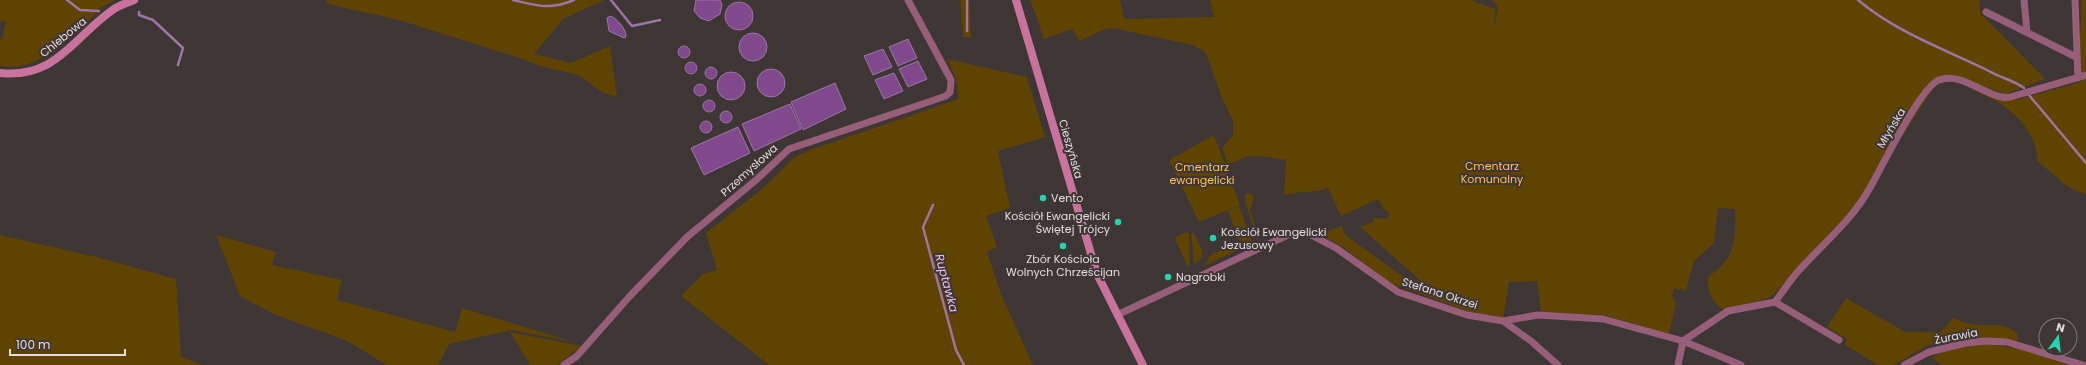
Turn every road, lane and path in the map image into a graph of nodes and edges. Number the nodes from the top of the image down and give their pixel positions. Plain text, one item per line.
1 (134, 0) edge
2 (908, 0) edge
3 (1016, 0) edge
4 (2024, 0) edge
5 (2075, 0) edge
6 (1986, 12) dead end
7 (2027, 32) junction
8 (2076, 57) junction
9 (0, 73) edge
10 (2086, 75) edge
11 (2078, 78) junction
12 (1775, 302) junction
13 (1117, 315) junction
14 (1503, 321) junction
15 (1839, 340) dead end
16 (1683, 342) junction
17 (564, 365) edge
18 (1143, 365) edge
19 (1558, 365) edge
20 (1678, 365) edge
21 (1741, 365) edge
22 (1904, 365) edge
23 (2083, 365) edge

1 - 9 main road, Chlebowa
2 - 17 street, Przemysłowa
3 - 13 main road, Cieszyńska
4 - 7 street
5 - 8 street
6 - 7 street
7 - 8 street
8 - 11 street
10 - 11 street, Młyńska
11 - 12 street, Młyńska
12 - 15 street
12 - 16 street
13 - 14 street, Stefana Okrzei
13 - 18 main road, Cieszyńska
14 - 16 street, Stefana Okrzei
14 - 19 street, Stefana Okrzei
16 - 20 street
16 - 21 street
22 - 23 street, Żurawia

